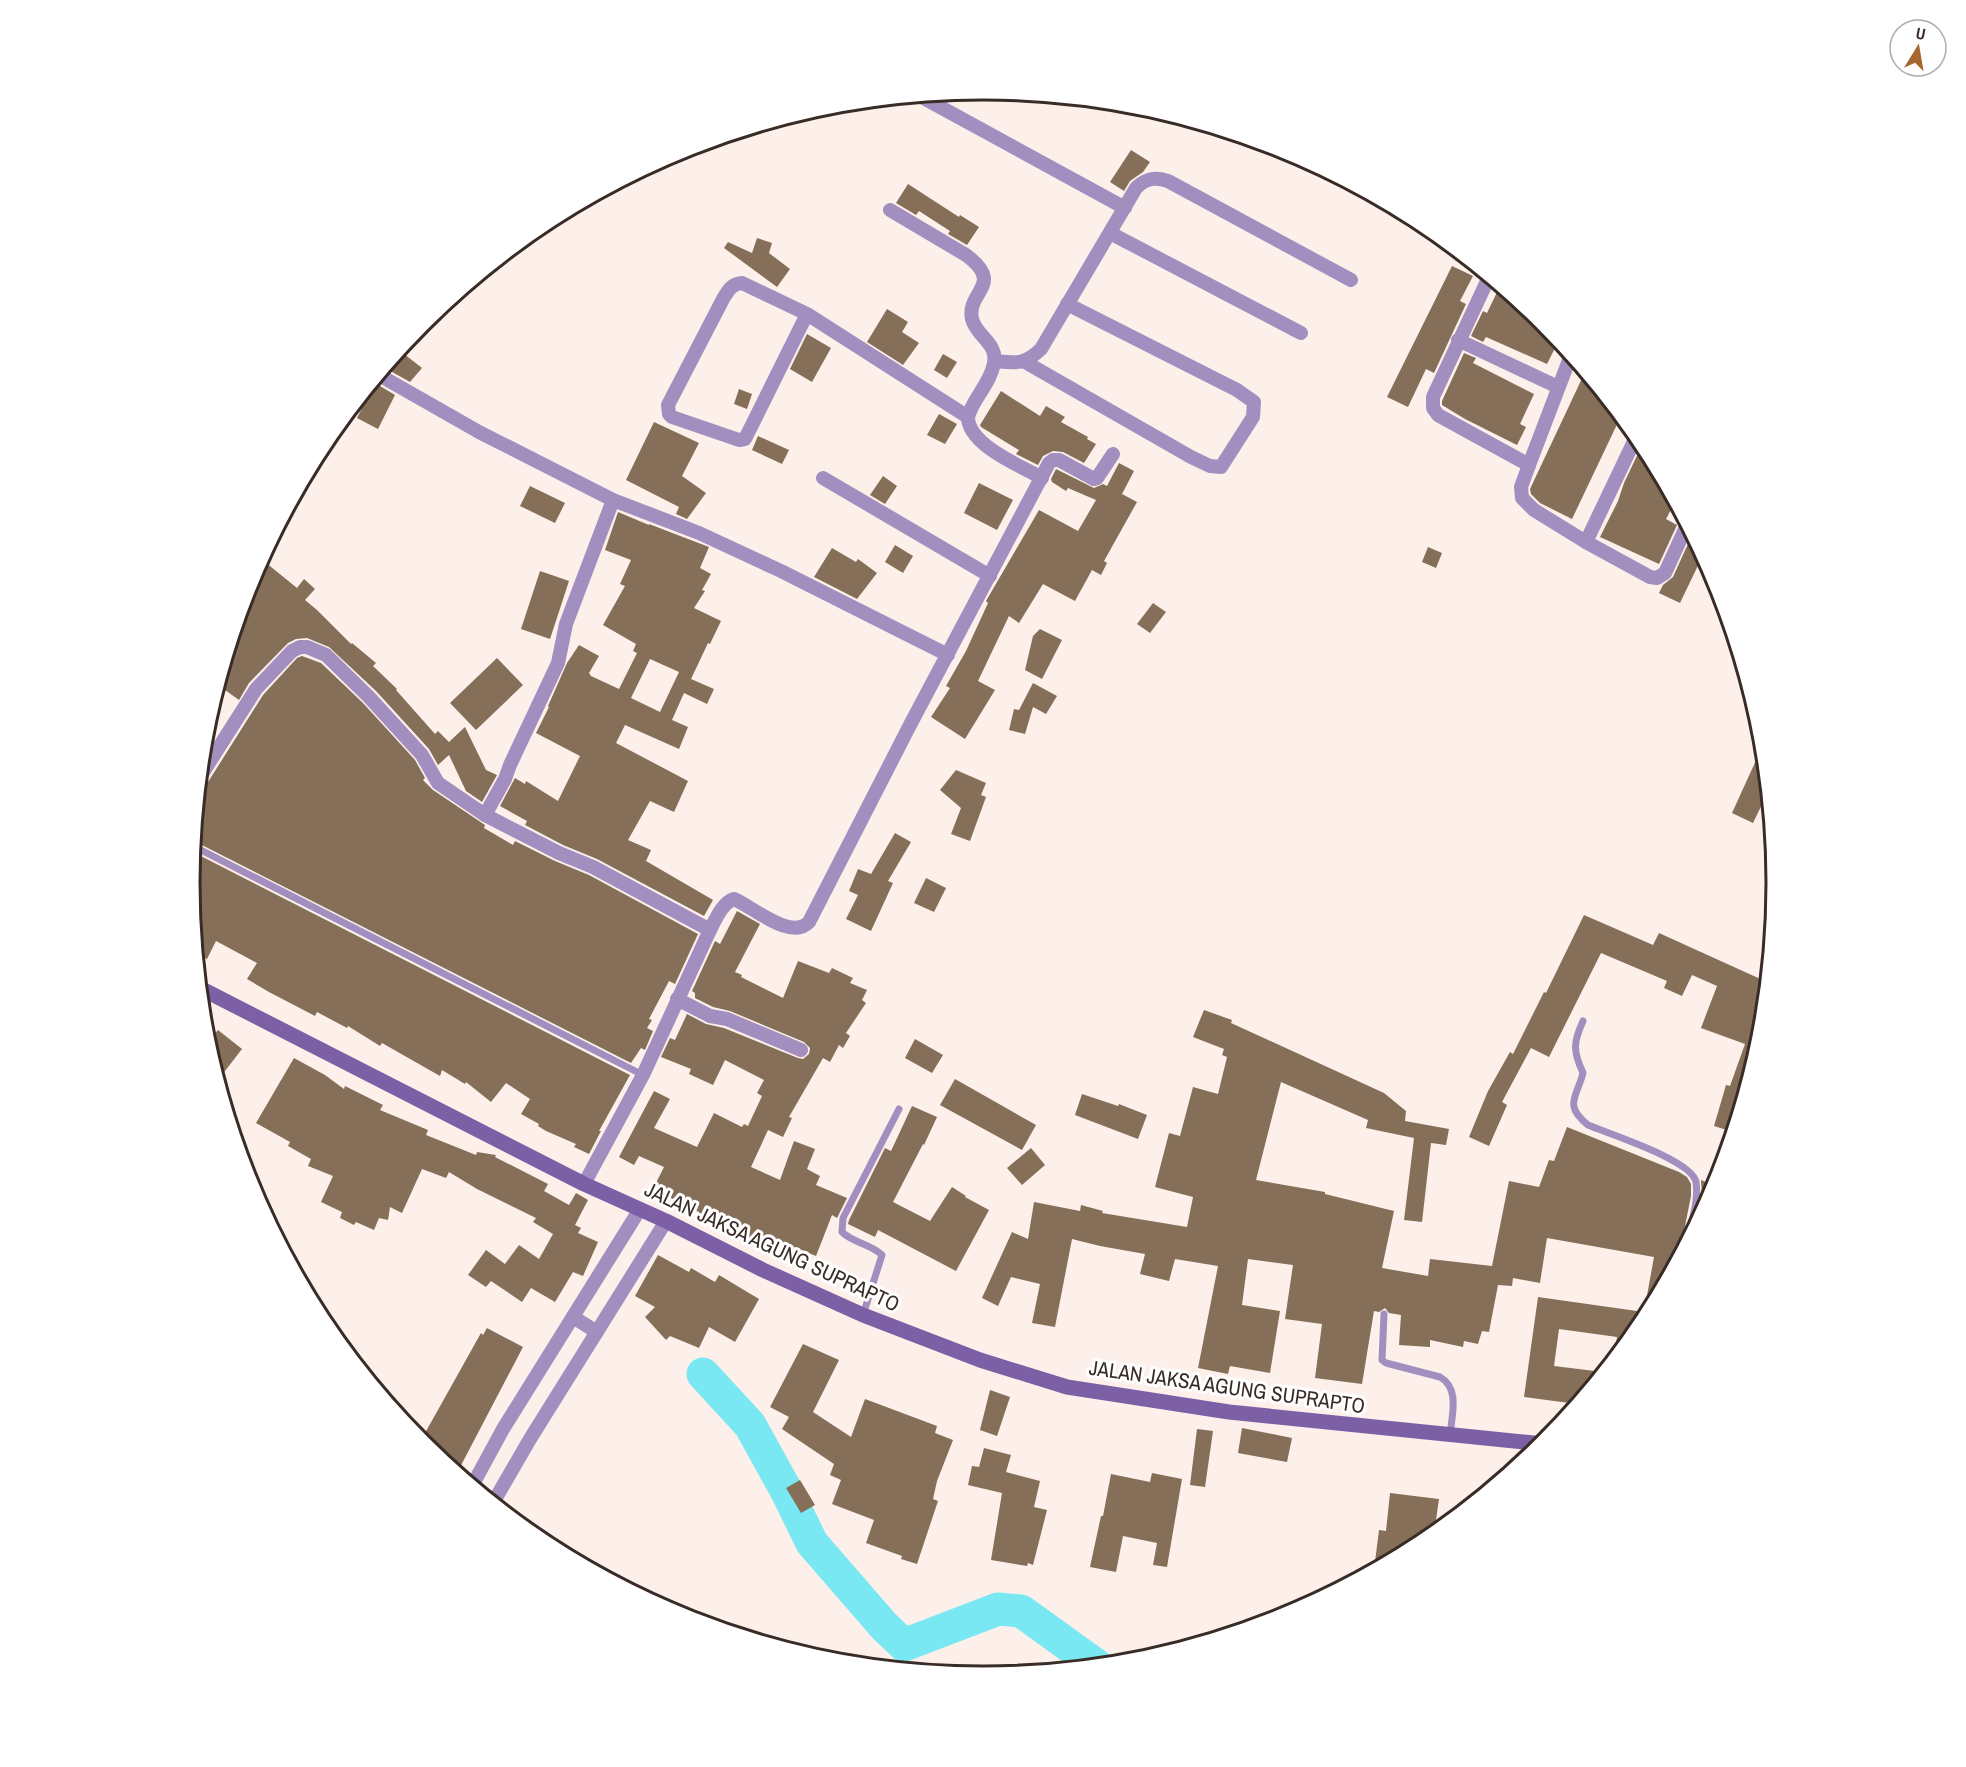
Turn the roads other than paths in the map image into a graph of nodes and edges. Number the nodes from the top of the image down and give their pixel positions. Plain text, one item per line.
1 (931, 102) edge
2 (1125, 208) junction
3 (890, 210) dead end
4 (1110, 233) junction
5 (1351, 280) dead end
6 (1486, 284) edge
7 (1067, 304) junction
8 (807, 315) junction
9 (1301, 333) dead end
10 (1458, 340) junction
11 (994, 361) junction
12 (1025, 362) junction
13 (1568, 363) edge
14 (385, 378) edge
15 (1558, 387) junction
16 (968, 417) junction
17 (1632, 445) edge
18 (1113, 454) dead end
19 (1529, 465) junction
20 (823, 478) dead end
21 (1042, 478) junction
22 (613, 500) junction
23 (1683, 533) edge
24 (1586, 542) junction
25 (990, 576) junction
26 (948, 655) junction
27 (210, 761) edge
28 (486, 815) junction
29 (201, 850) edge
30 (710, 930) junction
31 (208, 992) edge
32 (677, 999) junction
33 (1583, 1021) dead end
34 (801, 1050) dead end
35 (643, 1075) junction
36 (899, 1109) dead end
37 (584, 1184) junction
38 (1695, 1208) edge
39 (640, 1209) junction
40 (666, 1221) junction
41 (862, 1314) junction
42 (1384, 1314) dead end
43 (573, 1317) junction
44 (597, 1332) junction
45 (1450, 1435) junction
46 (1531, 1443) edge
47 (476, 1479) edge
48 (496, 1497) edge

1 - 2 street
2 - 4 street
2 - 5 street
3 - 11 street
4 - 7 street
4 - 9 street
6 - 10 street
7 - 12 street
7 - 12 street
8 - 8 street
8 - 16 street
10 - 15 street
10 - 19 street
11 - 12 street
11 - 16 street
13 - 15 street
14 - 22 street
15 - 19 street
16 - 21 street
17 - 24 street
18 - 21 street
19 - 24 street
20 - 25 street
21 - 25 street
22 - 26 street
22 - 28 street
23 - 24 street
25 - 26 street
26 - 30 street
27 - 28 street
28 - 30 street
29 - 35 lane
30 - 32 street
31 - 37 main road, JALAN JAKSA AGUNG SUPRAPTO
32 - 34 street
32 - 35 street
33 - 38 lane
35 - 37 street
36 - 41 lane
37 - 39 main road, JALAN JAKSA AGUNG SUPRAPTO
39 - 40 main road, JALAN JAKSA AGUNG SUPRAPTO
39 - 43 street
40 - 41 main road, JALAN JAKSA AGUNG SUPRAPTO
40 - 44 street
41 - 45 main road, JALAN JAKSA AGUNG SUPRAPTO
42 - 45 lane
43 - 44 street
43 - 47 street
44 - 48 street
45 - 46 main road, JALAN JAKSA AGUNG SUPRAPTO

